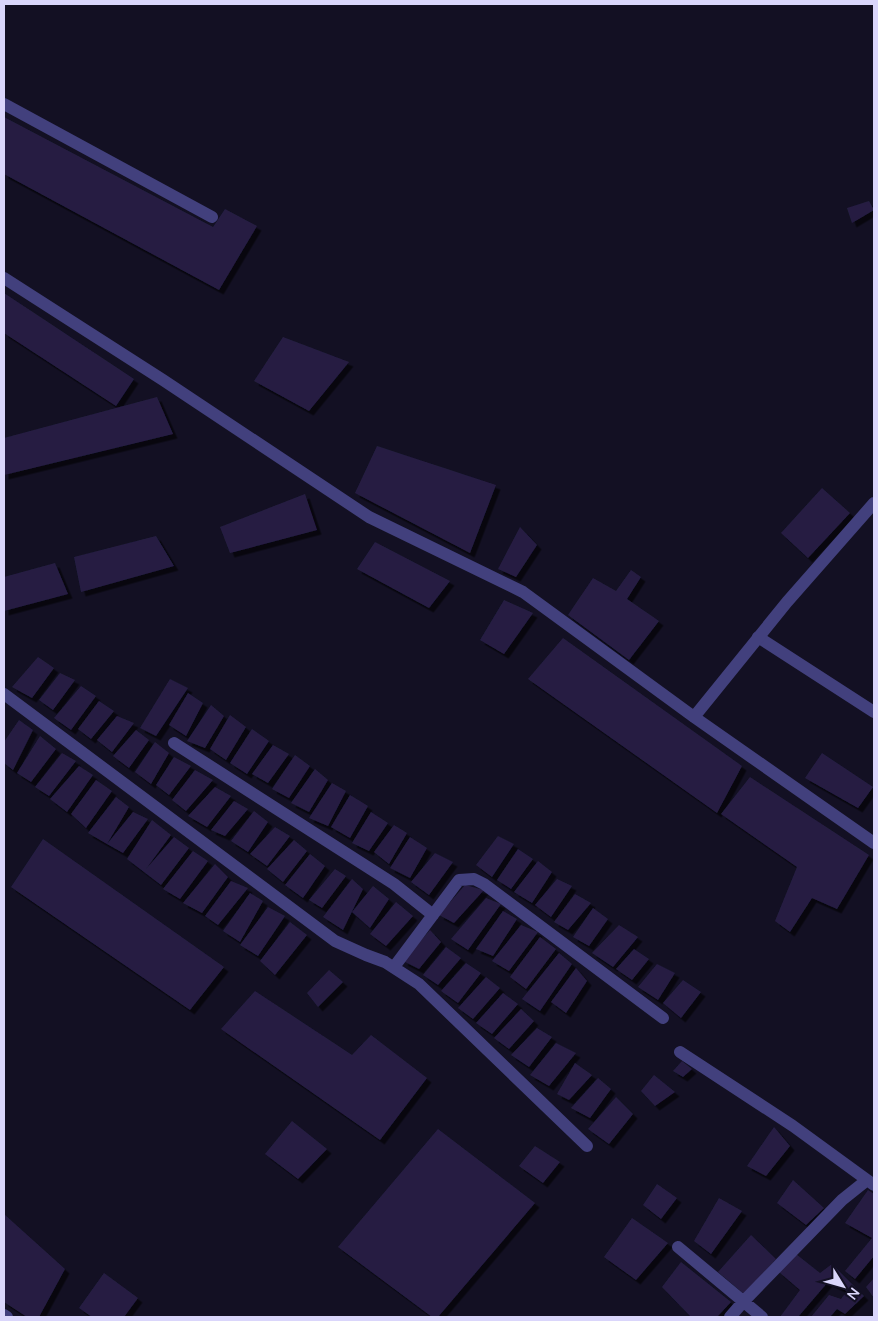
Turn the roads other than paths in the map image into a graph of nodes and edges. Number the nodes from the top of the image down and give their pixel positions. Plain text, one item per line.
1 (4, 104) edge
2 (212, 217) dead end
3 (4, 278) edge
4 (874, 503) edge
5 (758, 637) junction
6 (4, 694) edge
7 (874, 712) edge
8 (694, 717) junction
9 (174, 743) dead end
10 (874, 844) edge
11 (434, 916) junction
12 (394, 967) junction
13 (663, 1018) dead end
14 (680, 1052) dead end
15 (587, 1146) dead end
16 (871, 1183) edge
17 (678, 1247) dead end
18 (743, 1302) junction
19 (730, 1317) edge
20 (762, 1317) edge

1 - 2 street
3 - 8 street
4 - 5 street
5 - 7 street
5 - 8 street
6 - 12 street
8 - 10 street
9 - 11 street
11 - 12 street
11 - 13 street
12 - 15 street
14 - 16 street
16 - 18 street
17 - 18 street
18 - 19 street
18 - 20 street

